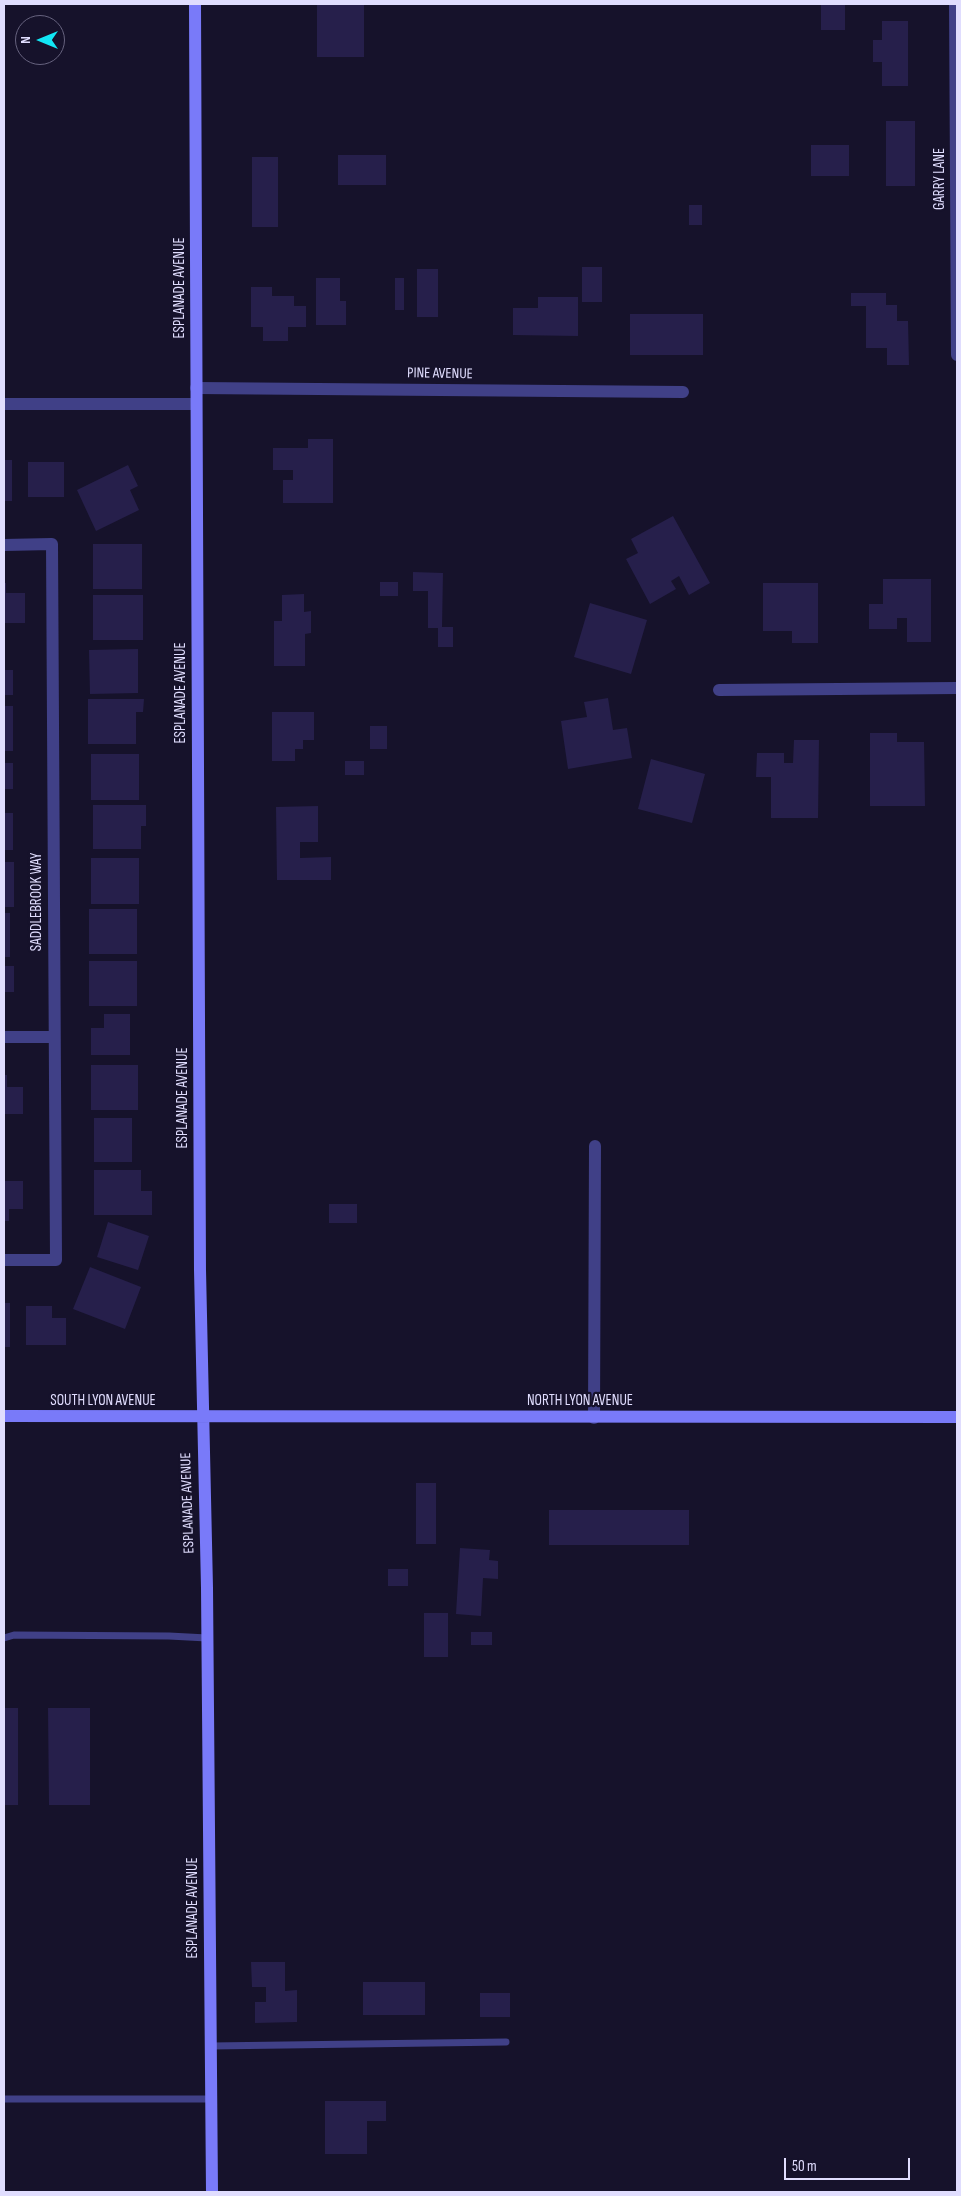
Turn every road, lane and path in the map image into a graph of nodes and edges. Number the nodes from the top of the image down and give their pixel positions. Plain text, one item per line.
1 (195, 4) edge
2 (955, 4) edge
3 (957, 355) edge
4 (196, 388) junction
5 (683, 392) dead end
6 (4, 404) edge
7 (196, 404) junction
8 (4, 545) edge
9 (957, 688) edge
10 (719, 690) dead end
11 (4, 1037) edge
12 (54, 1037) junction
13 (595, 1146) dead end
14 (4, 1260) edge
15 (4, 1416) edge
16 (957, 1417) edge
17 (202, 1418) junction
18 (594, 1418) junction
19 (4, 1638) edge
20 (207, 1638) junction
21 (506, 2042) dead end
22 (210, 2046) junction
23 (4, 2099) edge
24 (211, 2099) junction
25 (212, 2192) edge

1 - 4 main road, ESPLANADE AVENUE
2 - 3 street, GARRY LANE
4 - 5 street, PINE AVENUE
4 - 7 main road, ESPLANADE AVENUE
6 - 7 street
7 - 17 main road, ESPLANADE AVENUE
8 - 12 street, SADDLEBROOK WAY
9 - 10 street
11 - 12 street
12 - 14 street, SADDLEBROOK WAY
13 - 18 street
15 - 17 main road, SOUTH LYON AVENUE
16 - 18 main road, NORTH LYON AVENUE
17 - 18 main road, NORTH LYON AVENUE
17 - 20 main road, ESPLANADE AVENUE
19 - 20 lane
20 - 22 main road, ESPLANADE AVENUE
21 - 22 lane
22 - 24 main road, ESPLANADE AVENUE
23 - 24 lane
24 - 25 main road, ESPLANADE AVENUE

